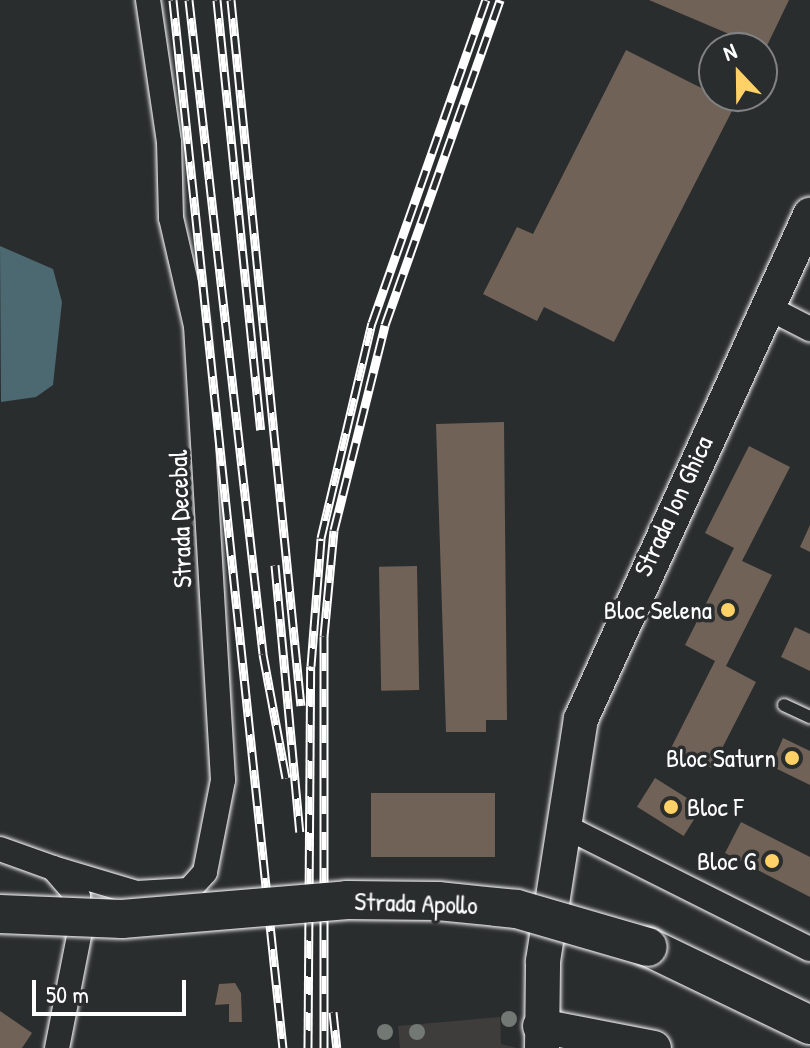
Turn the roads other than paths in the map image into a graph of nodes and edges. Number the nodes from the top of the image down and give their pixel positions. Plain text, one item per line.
1 (148, 0) edge
2 (810, 215) edge
3 (765, 306) junction
4 (810, 329) edge
5 (784, 705) dead end
6 (810, 717) edge
7 (562, 825) junction
8 (0, 849) edge
9 (53, 868) junction
10 (0, 914) edge
11 (810, 949) edge
12 (810, 1025) edge
13 (541, 1037) edge
14 (57, 1048) edge
15 (654, 1048) edge

1 - 9 street, Strada Decebal
2 - 3 street, Strada Ion Ghica
3 - 4 street
3 - 7 street, Strada Ion Ghica
5 - 6 lane
7 - 11 street
7 - 13 street, Strada Ion Ghica
8 - 9 street, Strada Decebal
9 - 14 street
10 - 12 main road, Strada Apollo, bridge
13 - 15 street

